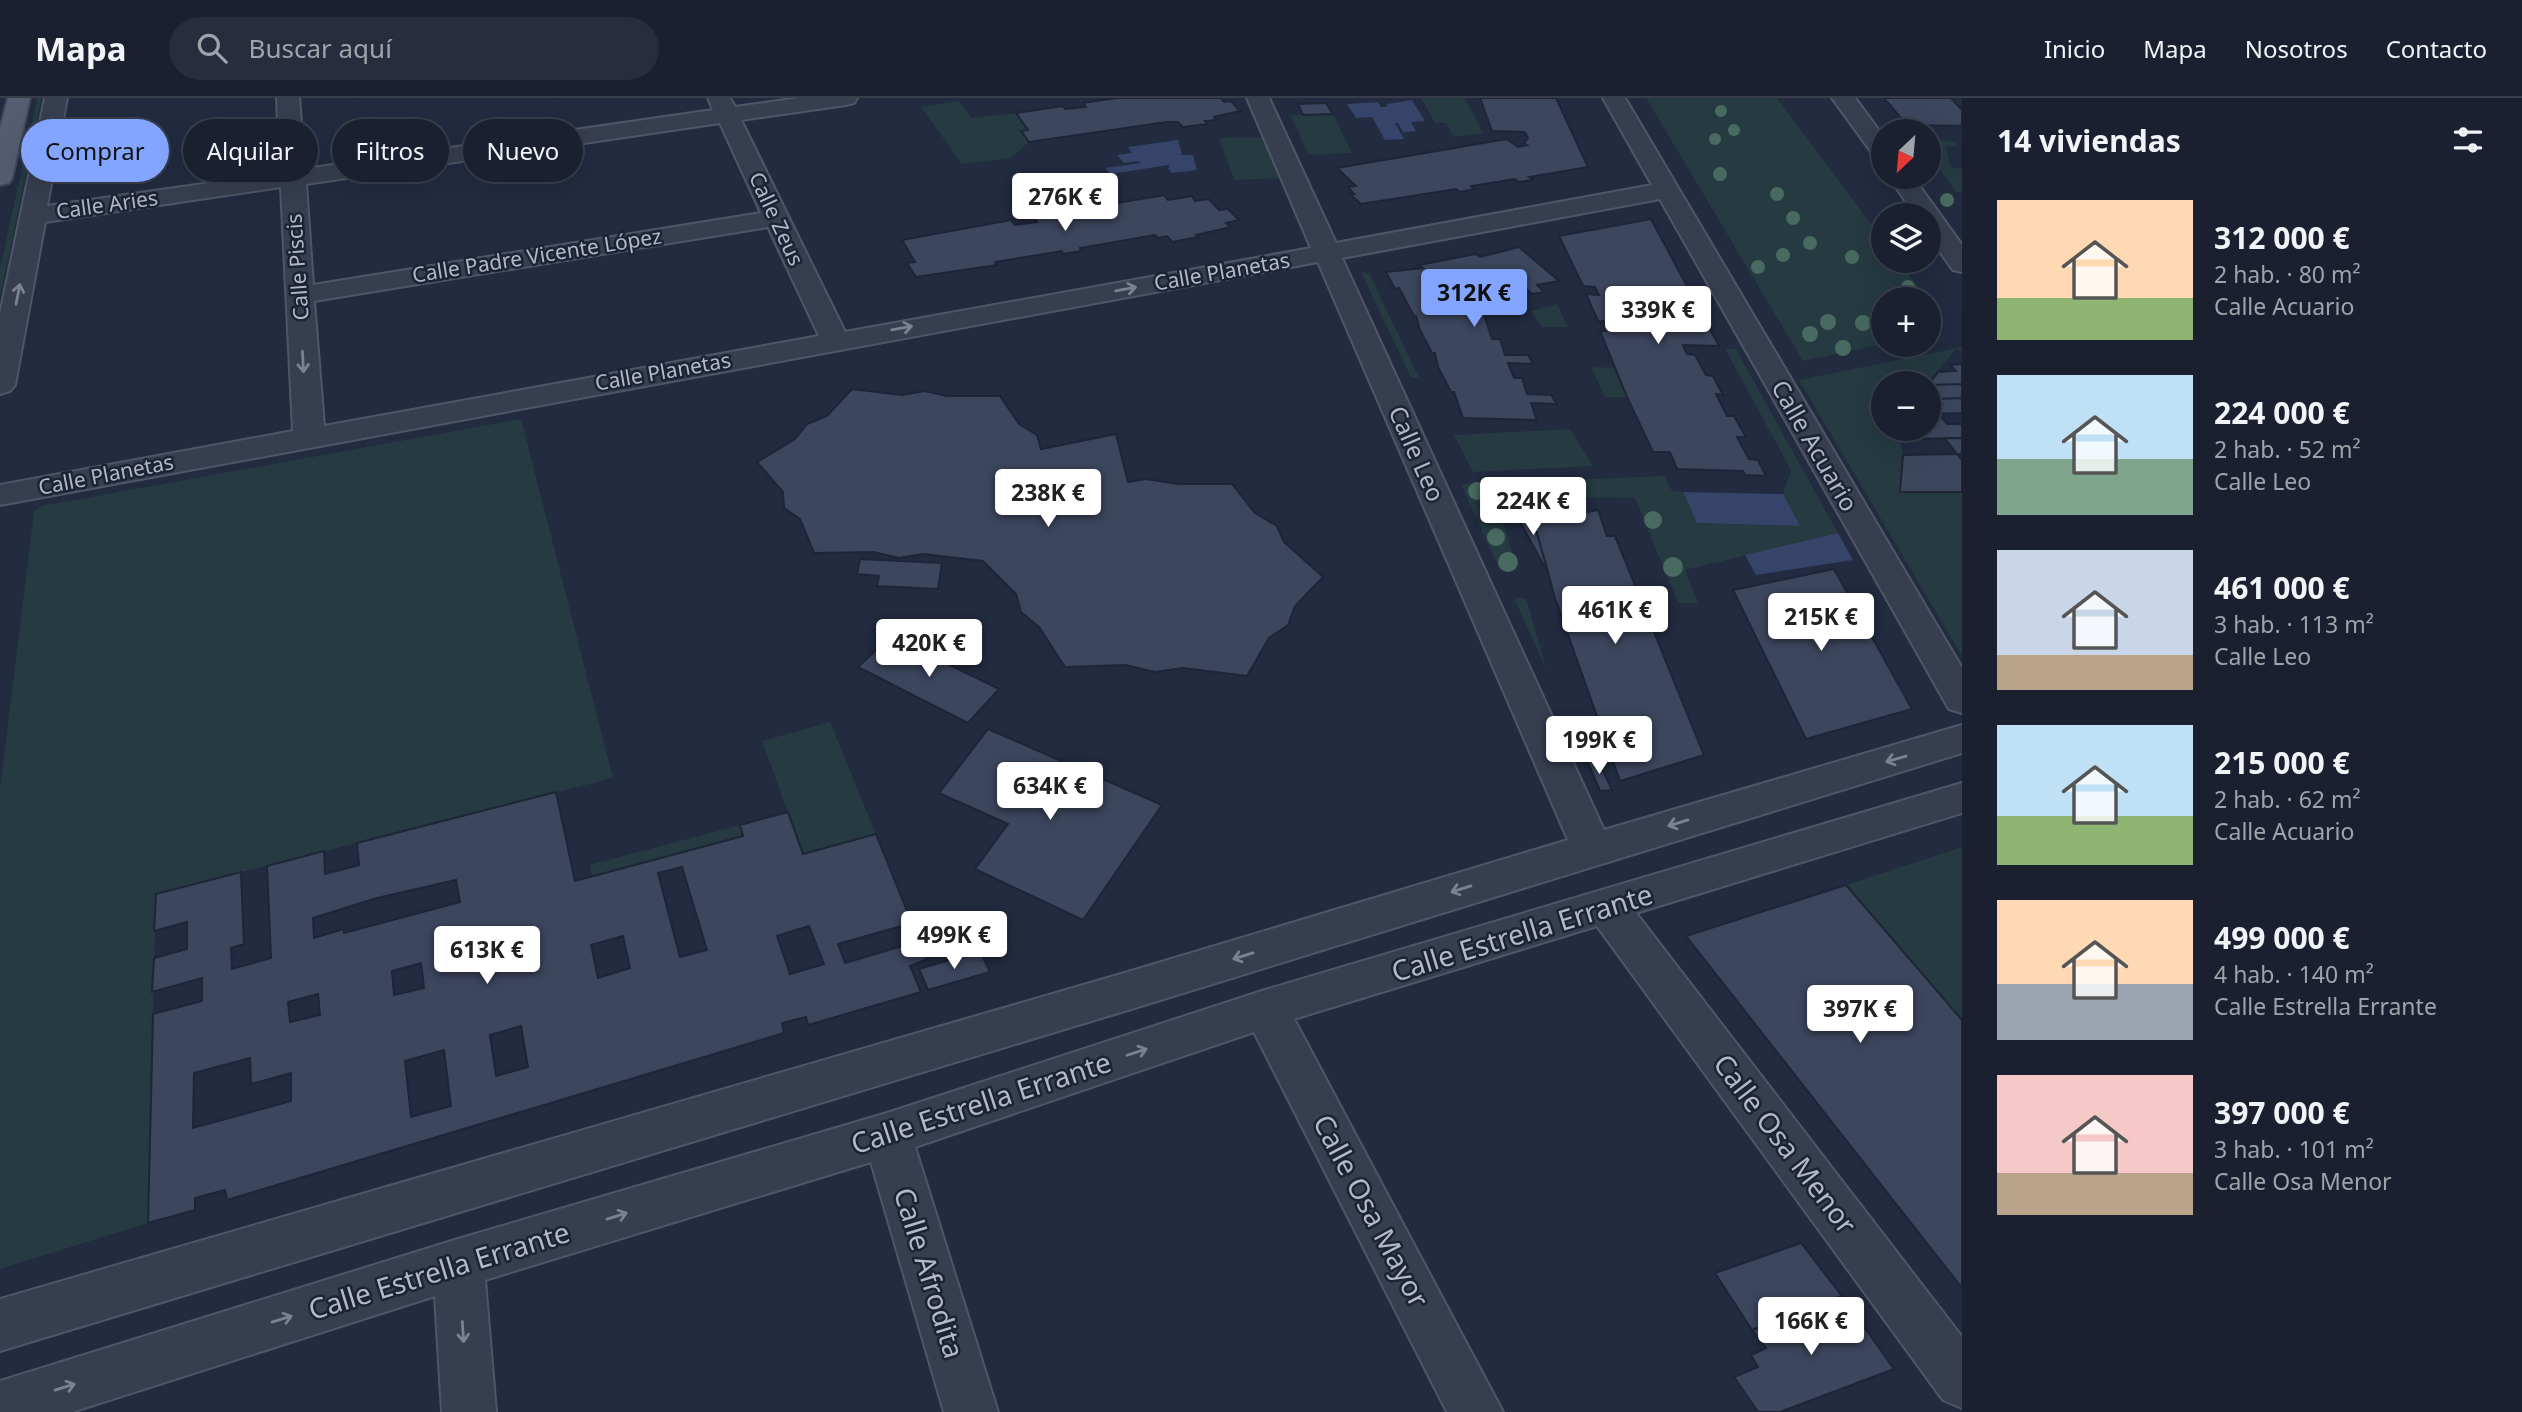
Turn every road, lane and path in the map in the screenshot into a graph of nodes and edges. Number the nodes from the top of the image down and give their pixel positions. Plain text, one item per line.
1 (19, 98) edge
2 (56, 98) edge
3 (288, 98) edge
4 (846, 98) edge
5 (1258, 98) edge
6 (1614, 98) edge
7 (1843, 98) edge
8 (723, 107) edge
9 (289, 119) edge
10 (1871, 136) edge
11 (318, 174) edge
12 (0, 178) edge
13 (265, 182) edge
14 (292, 182) edge
15 (1668, 190) junction
16 (33, 216) junction
17 (775, 218) junction
18 (1941, 234) edge
19 (1328, 254) junction
20 (1962, 264) edge
21 (300, 295) junction
22 (835, 340) junction
23 (0, 385) edge
24 (309, 437) junction
25 (0, 495) edge
26 (1962, 700) edge
27 (1962, 740) edge
28 (1962, 798) edge
29 (1592, 849) junction
30 (1607, 907) junction
31 (1265, 1009) junction
32 (887, 1135) junction
33 (458, 1264) junction
34 (0, 1325) edge
35 (1962, 1381) edge
36 (0, 1408) edge
37 (470, 1412) edge
38 (971, 1412) edge
39 (1476, 1412) edge

1 - 12 main road
2 - 16 street
3 - 9 street, Calle Piscis
4 - 8 street, Calle Aries
5 - 19 street, Calle Leo
6 - 15 street, Calle Acuario
7 - 10 street
8 - 11 street, Calle Aries
8 - 17 street, Calle Zeus
13 - 16 street, Calle Aries
14 - 21 street, Calle Piscis
15 - 19 street
15 - 26 street, Calle Acuario
23 -> 16 street
17 - 21 street, Calle Padre Vicente López
17 - 22 street, Calle Zeus
18 - 20 street
22 -> 19 street, Calle Planetas
19 - 29 street, Calle Leo
21 -> 24 street, Calle Piscis
22 - 24 street, Calle Planetas
24 - 25 street, Calle Planetas
27 -> 29 street
28 - 30 street, Calle Estrella Errante
29 -> 34 street
30 - 31 street, Calle Estrella Errante
30 - 35 street, Calle Osa Menor
32 -> 31 street, Calle Estrella Errante
31 - 39 street, Calle Osa Mayor
33 -> 32 street, Calle Estrella Errante
32 - 38 street, Calle Afrodita
36 -> 33 street, Calle Estrella Errante
33 -> 37 street

